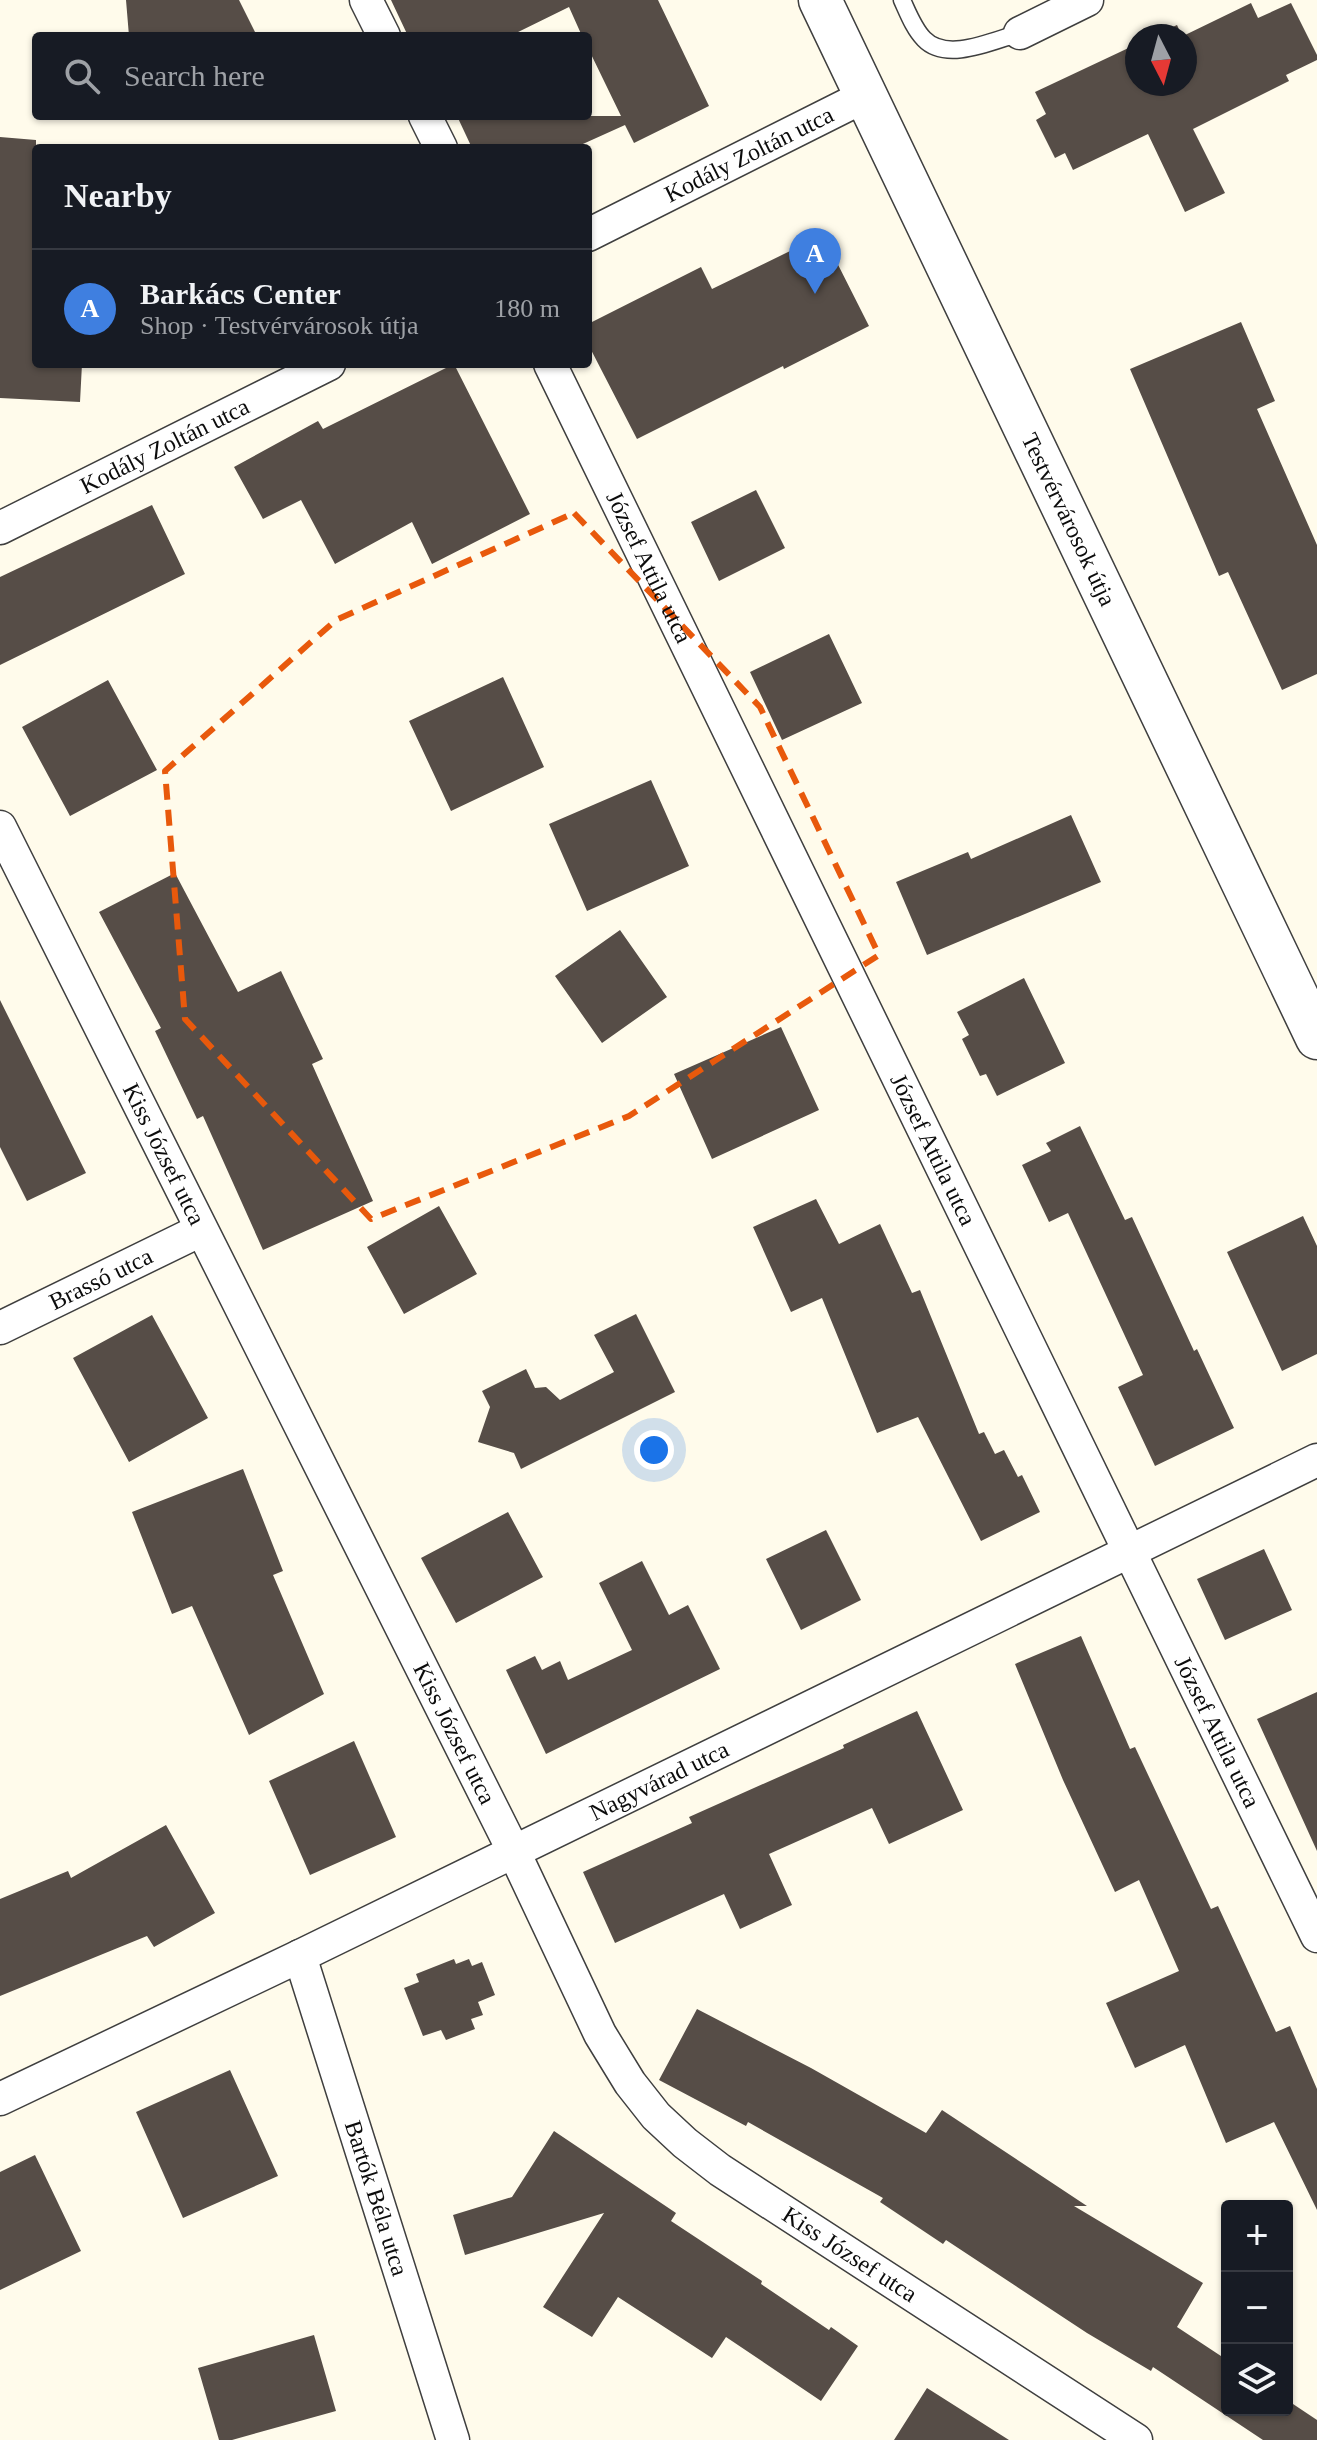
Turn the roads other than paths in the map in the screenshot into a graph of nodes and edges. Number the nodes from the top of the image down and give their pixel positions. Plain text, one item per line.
1 (366, 0) edge
2 (820, 0) edge
3 (902, 0) edge
4 (1087, 0) edge
5 (382, 32) edge
6 (1020, 33) joint
7 (865, 96) junction
8 (427, 120) edge
9 (439, 144) edge
10 (592, 233) edge
11 (321, 368) edge
12 (552, 368) edge
13 (0, 528) edge
14 (0, 827) edge
15 (1317, 1038) edge
16 (201, 1230) junction
17 (0, 1328) edge
18 (1317, 1460) edge
19 (1130, 1550) junction
20 (514, 1852) junction
21 (1317, 1936) edge
22 (300, 1956) junction
23 (0, 2099) edge
24 (453, 2440) edge
25 (1136, 2440) edge

1 - 5 street
2 - 7 street, Testvérvárosok útja
3 - 6 lane
4 - 6 street
7 - 10 street, Kodály Zoltán utca
7 - 15 street, Testvérvárosok útja
8 - 9 street
11 - 13 street, Kodály Zoltán utca
12 - 19 street, József Attila utca
14 - 16 street, Kiss József utca
16 - 17 street, Brassó utca
16 - 20 street, Kiss József utca
18 - 19 street, Nagyvárad utca
19 - 20 street, Nagyvárad utca
19 - 21 street, József Attila utca
20 - 22 street, Nagyvárad utca
20 - 25 street, Kiss József utca
22 - 23 street, Nagyvárad utca
22 - 24 street, Bartók Béla utca

